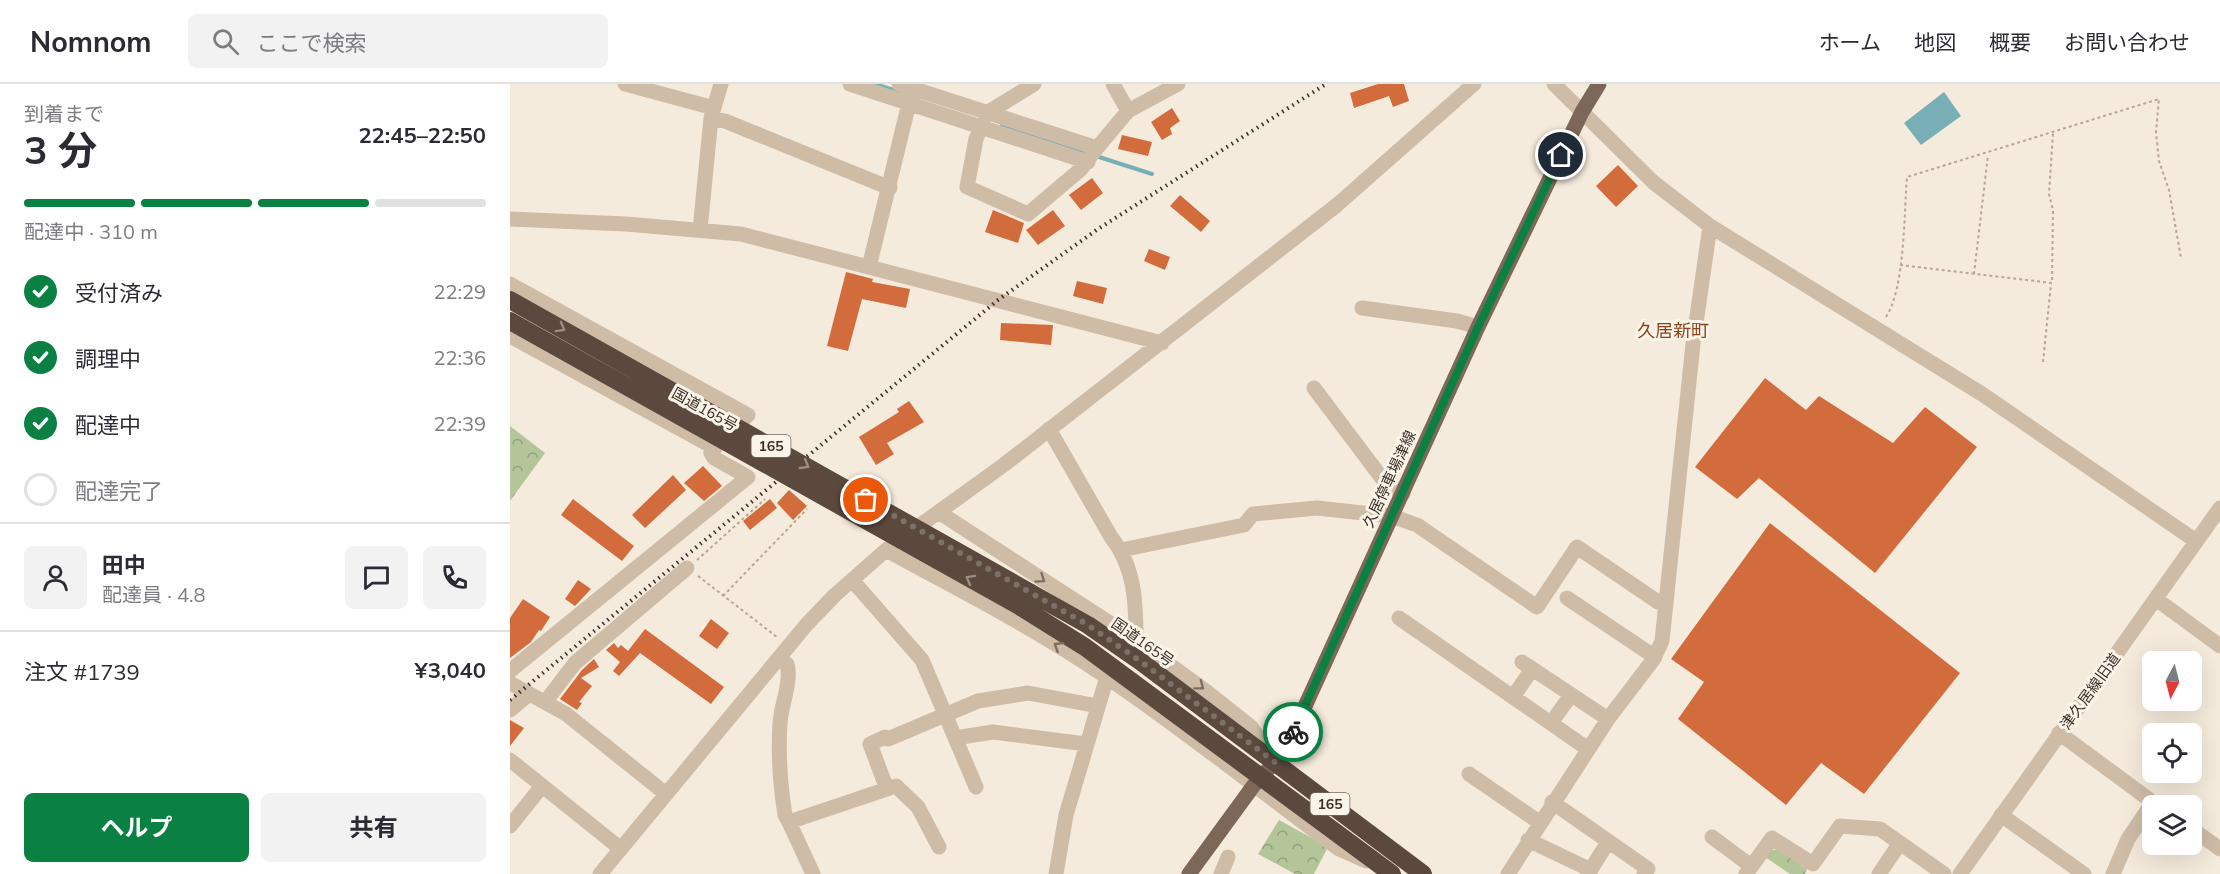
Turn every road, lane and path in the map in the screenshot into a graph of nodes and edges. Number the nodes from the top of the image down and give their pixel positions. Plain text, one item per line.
1 (625, 84) edge
2 (721, 84) edge
3 (850, 84) edge
4 (1034, 84) edge
5 (1113, 84) edge
6 (1178, 84) edge
7 (1474, 84) edge
8 (1554, 84) edge
9 (1599, 84) edge
10 (909, 92) edge
11 (1128, 111) junction
12 (1582, 112) junction
13 (712, 113) junction
14 (984, 120) junction
15 (2053, 133) junction
16 (1988, 153) junction
17 (1092, 155) junction
18 (890, 188) junction
19 (510, 219) edge
20 (1710, 226) junction
21 (700, 230) junction
22 (2181, 258) dead end
23 (1900, 266) junction
24 (869, 267) junction
25 (1974, 274) junction
26 (2052, 283) junction
27 (510, 284) edge
28 (510, 300) edge
29 (1362, 308) dead end
30 (510, 321) edge
31 (1478, 327) junction
32 (1877, 329) junction
33 (510, 336) edge
34 (1161, 343) junction
35 (2043, 362) dead end
36 (1314, 388) dead end
37 (1049, 429) junction
38 (715, 448) junction
39 (1402, 494) junction
40 (765, 499) dead end
41 (2220, 507) edge
42 (807, 509) dead end
43 (939, 513) junction
44 (1391, 516) junction
45 (2196, 541) junction
46 (886, 550) junction
47 (1121, 550) junction
48 (687, 568) junction
49 (852, 580) junction
50 (723, 596) junction
51 (1567, 598) dead end
52 (2156, 599) junction
53 (1026, 600) junction
54 (1666, 605) junction
55 (1399, 618) dead end
56 (1136, 640) junction
57 (789, 646) junction
58 (2220, 646) edge
59 (1655, 657) junction
60 (787, 664) dead end
61 (510, 671) edge
62 (1107, 677) junction
63 (510, 684) edge
64 (528, 695) junction
65 (1570, 695) junction
66 (1513, 697) junction
67 (548, 702) junction
68 (1098, 706) junction
69 (510, 710) edge
70 (945, 715) junction
71 (1608, 719) junction
72 (1551, 723) junction
73 (2059, 733) junction
74 (955, 738) junction
75 (1086, 744) junction
76 (1588, 749) junction
77 (510, 760) edge
78 (1275, 762) junction
79 (1469, 774) dead end
80 (1258, 782) junction
81 (542, 786) junction
82 (976, 787) dead end
83 (887, 789) junction
84 (666, 794) junction
85 (2144, 795) edge
86 (1552, 802) junction
87 (2001, 815) junction
88 (789, 822) junction
89 (1539, 822) junction
90 (2142, 822) edge
91 (510, 826) edge
92 (2202, 836) edge
93 (1712, 837) dead end
94 (1528, 840) junction
95 (1608, 842) junction
96 (1900, 843) junction
97 (939, 848) dead end
98 (621, 849) junction
99 (2220, 849) edge
100 (1228, 857) dead end
101 (1749, 870) edge
102 (1381, 871) edge
103 (1590, 872) edge
104 (600, 874) edge
105 (813, 874) edge
106 (1056, 874) edge
107 (1189, 874) edge
108 (1221, 874) edge
109 (1423, 874) edge
110 (1508, 874) edge
111 (1644, 874) edge
112 (1879, 874) edge
113 (1944, 874) edge
114 (1960, 874) edge
115 (2084, 874) edge
116 (2113, 874) edge

1 - 13 street
2 - 13 street
3 - 10 street
4 - 14 street
5 - 11 street
6 - 11 street
7 - 34 street
8 - 12 street
9 - 12 main road, 久居停車場津線
10 - 14 street
10 - 18 street
11 - 17 street
12 - 20 street
12 - 31 main road, 久居停車場津線
13 - 18 street
13 - 21 street
14 - 17 street
14 - 17 street
15 - 16 path
15 - 22 path
15 - 26 path
16 - 23 path
16 - 25 path
18 - 24 street
19 - 21 street
20 - 32 street
20 - 54 street
21 - 24 street
23 - 25 path
23 - 32 path
24 - 34 street
25 - 26 path
26 - 35 path
27 - 38 street
28 -> 53 highway, 国道165号 / 165, bridge
29 - 31 street
53 -> 30 highway, 国道165号 / 165, bridge
31 - 39 main road, 久居停車場津線
32 - 45 street
33 - 38 street
34 - 37 street
36 - 39 street
37 - 43 street
37 - 47 street
38 - 61 street
39 - 44 main road, 久居停車場津線
40 - 48 path
41 - 45 street, 津久居線旧道
42 - 50 path
43 - 46 street
43 -> 56 street, 国道165号 / 165
44 - 47 street
44 - 54 street
44 - 78 main road, 久居停車場津線
45 - 52 street, 津久居線旧道
46 - 49 street
62 -> 46 street, 国道165号 / 165
47 - 56 street
48 - 50 path
48 - 67 street
49 - 57 street
49 - 70 street
50 - 57 path
51 - 59 street
52 - 58 street
52 - 73 street, 津久居線旧道
53 - 78 highway, 国道165号 / 165
53 - 80 highway, 国道165号 / 165
54 - 59 street
55 - 66 street
56 -> 78 street, 国道165号 / 165
57 - 84 street
59 - 71 street
60 - 88 street
62 - 68 street
62 - 80 street, 国道165号 / 165
63 - 64 street
64 - 67 street
64 - 69 street
65 - 66 street
65 - 71 street
65 - 72 street
66 - 72 street
67 - 84 street
68 - 70 street
68 - 75 street
70 - 74 street
70 - 83 street
71 - 76 street
72 - 76 street
73 - 85 street
73 - 87 street, 津久居線旧道
74 - 75 street
74 - 82 street
75 - 106 street
76 - 86 street
77 - 81 street
78 - 80 main road, 久居停車場津線
78 - 109 highway, 国道165号 / 165
79 - 89 street
80 - 102 highway, 国道165号 / 165
80 - 107 main road, 久居停車場津線
81 - 91 street
81 - 98 street
83 - 88 street
83 - 97 street
84 - 98 street
86 - 89 street
86 - 95 street
87 - 114 street, 津久居線旧道
87 - 115 street
88 - 105 street
89 - 94 street
90 - 116 street
92 - 99 street
93 - 101 street
94 - 103 street
94 - 110 street
95 - 103 street
95 - 111 street
96 - 101 street
96 - 112 street
96 - 113 street
98 - 104 street
100 - 108 street

